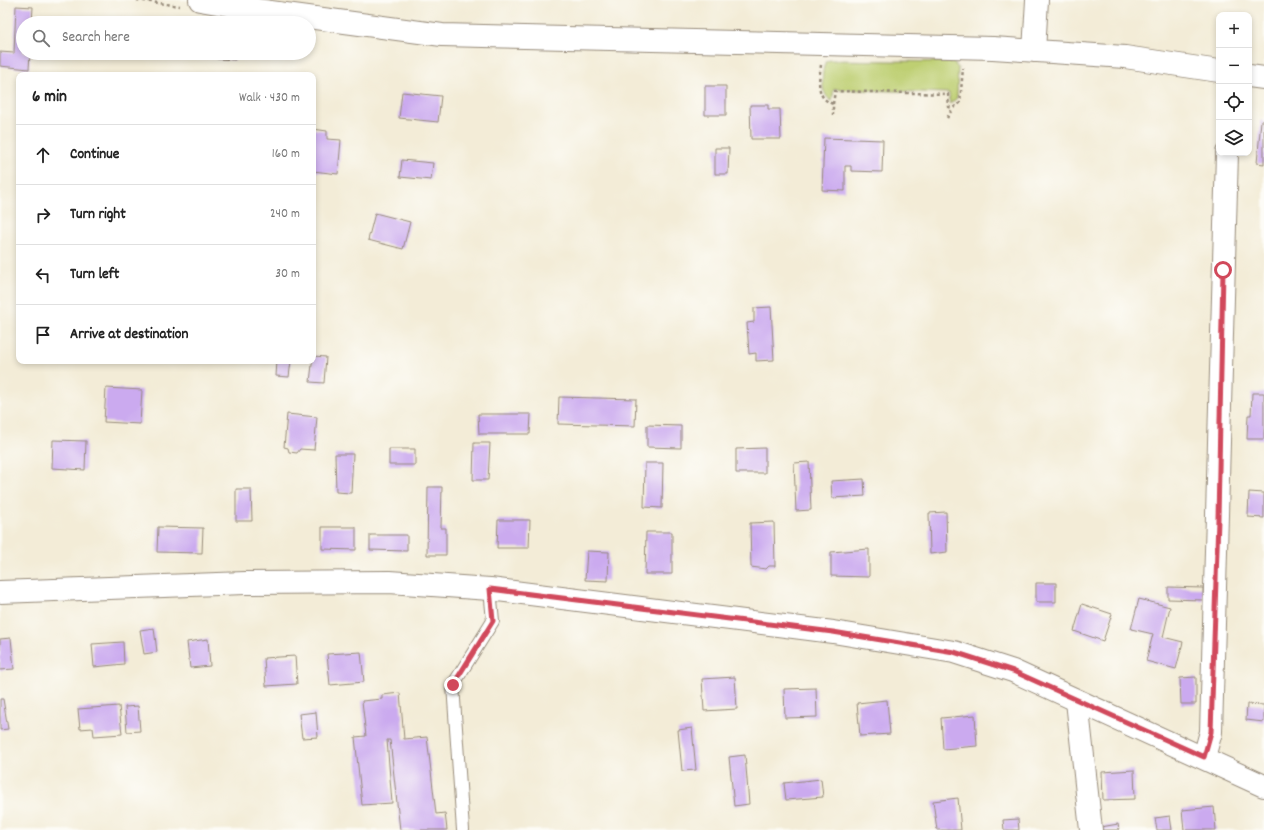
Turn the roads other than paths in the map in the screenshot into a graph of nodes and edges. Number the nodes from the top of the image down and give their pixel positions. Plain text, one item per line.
1 (200, 0) edge
2 (1037, 0) edge
3 (300, 16) edge
4 (316, 18) edge
5 (1034, 51) junction
6 (1216, 71) edge
7 (1252, 76) edge
8 (1264, 78) edge
9 (1227, 156) edge
10 (490, 589) junction
11 (0, 592) edge
12 (1077, 701) junction
13 (1204, 757) junction
14 (1264, 786) edge
15 (463, 830) edge
16 (1091, 830) edge

1 - 3 street
2 - 5 street
4 - 5 street
5 - 6 street
7 - 8 street
9 - 13 street
10 - 11 street
10 - 12 street
10 - 15 lane
12 - 13 street
12 - 16 street
13 - 14 street

